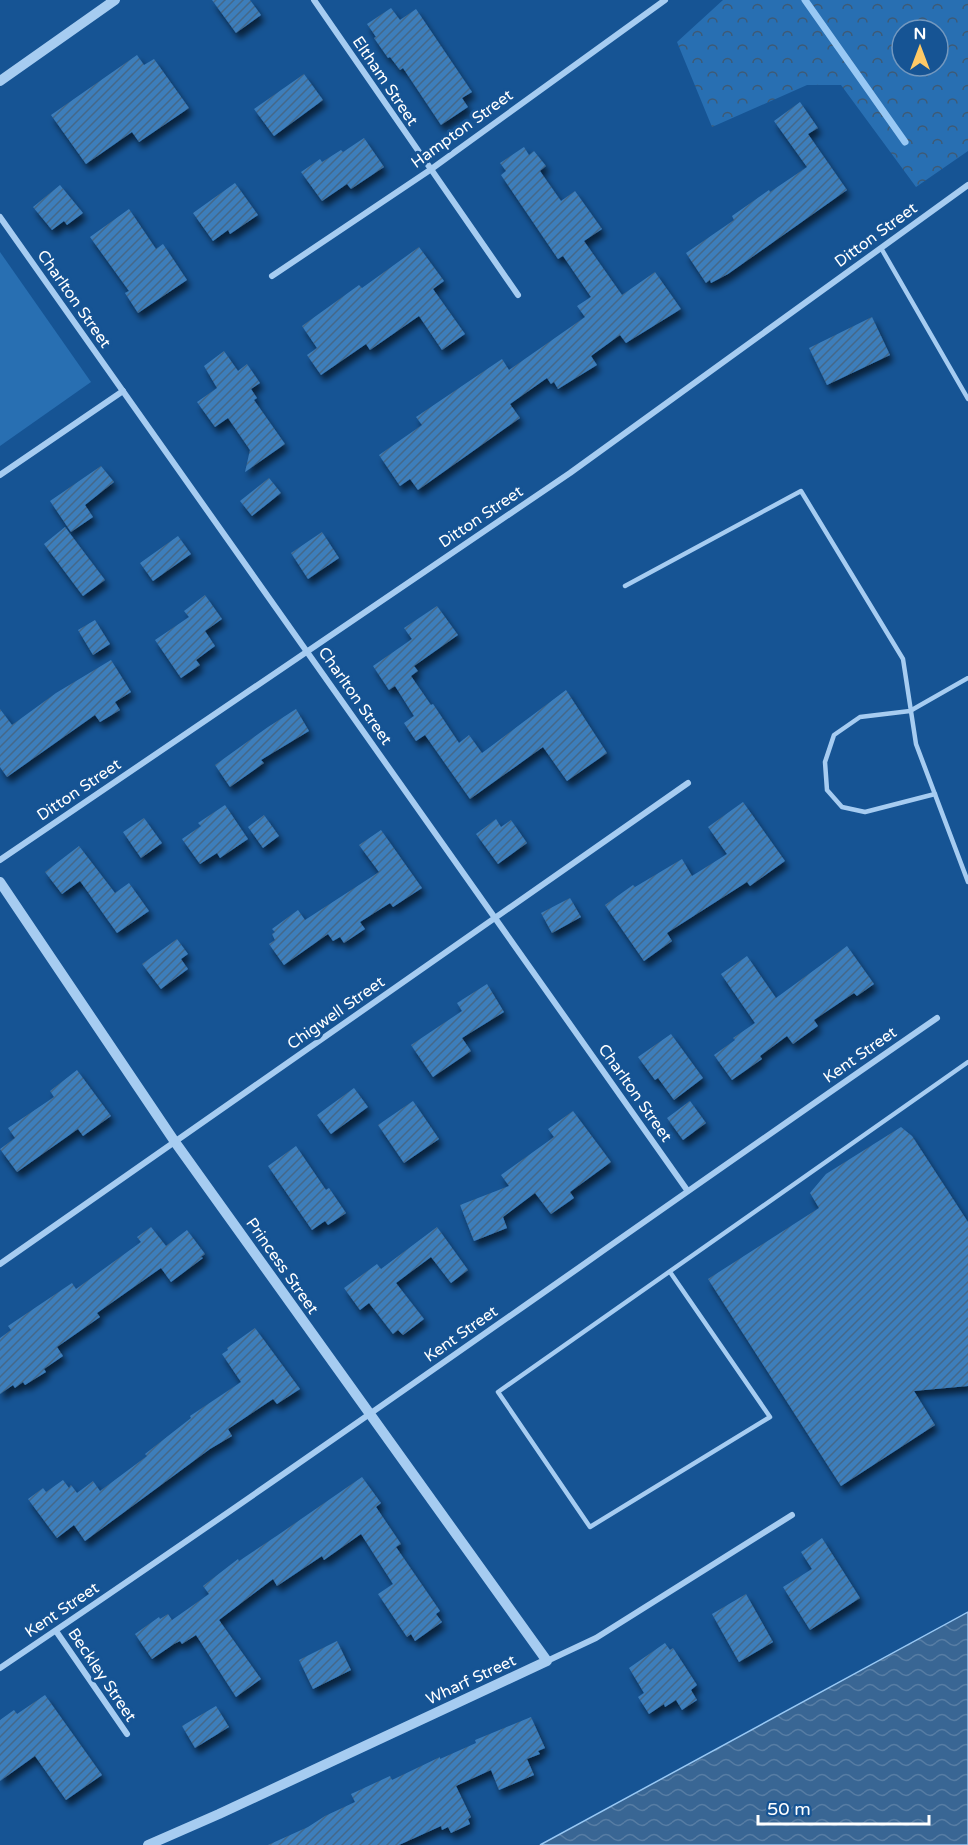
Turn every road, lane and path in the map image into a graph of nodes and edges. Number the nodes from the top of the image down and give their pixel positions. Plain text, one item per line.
1 (115, 0) edge
2 (314, 0) edge
3 (665, 0) edge
4 (0, 81) edge
5 (430, 170) junction
6 (968, 185) edge
7 (0, 218) edge
8 (881, 248) junction
9 (272, 276) dead end
10 (518, 295) dead end
11 (123, 391) junction
12 (968, 397) edge
13 (0, 475) edge
14 (625, 586) dead end
15 (308, 651) junction
16 (968, 678) edge
17 (910, 711) junction
18 (688, 783) dead end
19 (935, 794) junction
20 (0, 860) edge
21 (0, 882) edge
22 (968, 882) edge
23 (495, 918) junction
24 (937, 1018) dead end
25 (968, 1062) edge
26 (175, 1142) junction
27 (687, 1190) junction
28 (0, 1264) edge
29 (670, 1272) junction
30 (370, 1415) junction
31 (792, 1515) dead end
32 (56, 1631) junction
33 (547, 1661) junction
34 (0, 1668) edge
35 (127, 1734) dead end
36 (148, 1845) edge

1 - 4 street
2 - 5 street, Eltham Street
3 - 5 street, Hampton Street
5 - 9 street, Hampton Street
5 - 10 street, Eltham Street
6 - 8 street, Ditton Street
7 - 11 street, Charlton Street
8 - 12 lane
8 - 15 street, Ditton Street
11 - 13 street
11 - 15 street, Charlton Street
14 - 17 lane
15 - 20 street, Ditton Street
15 - 23 street, Charlton Street
16 - 17 lane
17 - 19 lane
17 - 19 lane
18 - 23 street, Chigwell Street
19 - 22 lane
21 - 26 street, Princess Street
23 - 26 street, Chigwell Street
23 - 27 street, Charlton Street
24 - 27 street, Kent Street
25 - 29 lane
26 - 28 street, Chigwell Street
26 - 30 street, Princess Street
27 - 30 street, Kent Street
29 - 29 lane
30 - 32 street, Kent Street
30 - 33 street, Princess Street
31 - 33 street, Wharf Street
32 - 34 street, Kent Street
32 - 35 street, Beckley Street
33 - 36 street, Wharf Street

